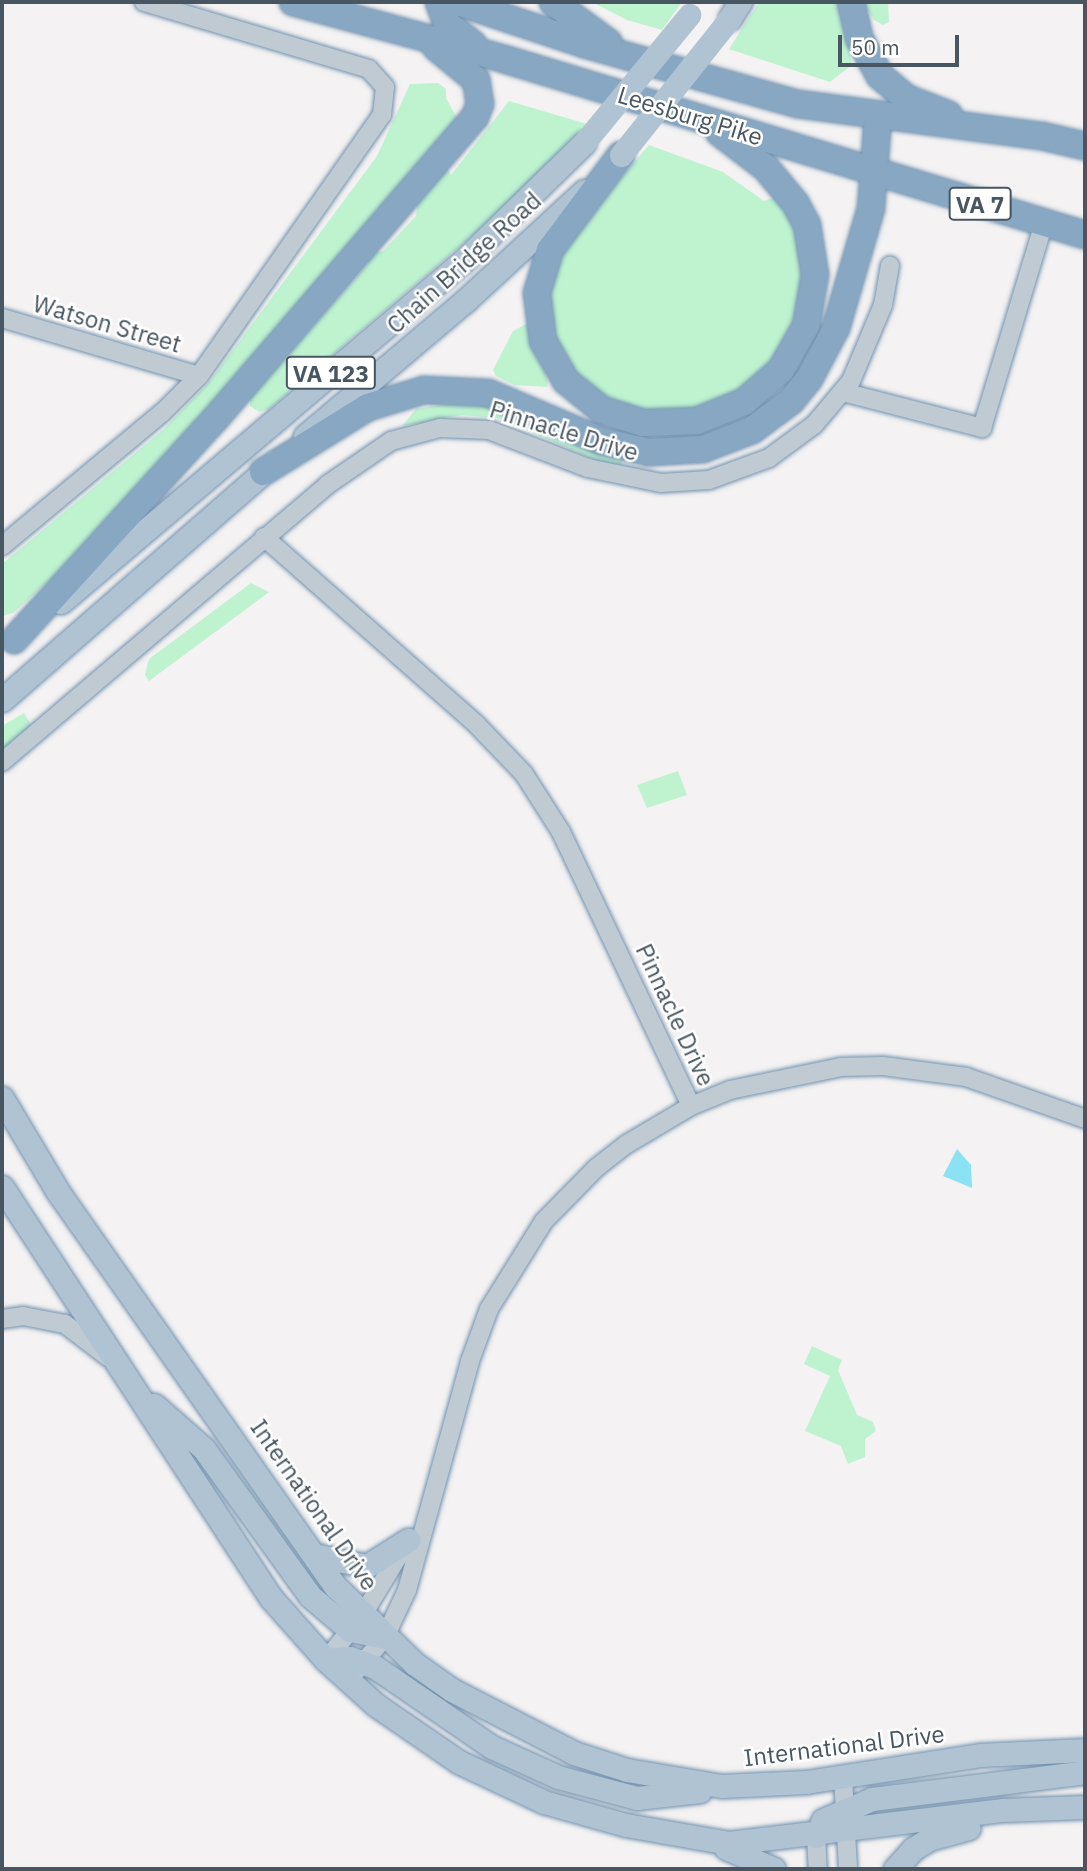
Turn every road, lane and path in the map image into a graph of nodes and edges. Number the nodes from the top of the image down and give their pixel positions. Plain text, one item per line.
1 (144, 2) edge
2 (293, 2) edge
3 (439, 2) edge
4 (458, 2) edge
5 (553, 2) edge
6 (851, 2) edge
7 (694, 8) edge
8 (735, 10) edge
9 (416, 35) junction
10 (504, 59) junction
11 (638, 60) junction
12 (694, 117) junction
13 (878, 117) junction
14 (987, 129) junction
15 (1085, 146) edge
16 (621, 155) junction
17 (874, 173) junction
18 (1044, 223) junction
19 (1085, 235) edge
20 (890, 266) dead end
21 (2, 318) edge
22 (199, 376) junction
23 (843, 392) junction
24 (263, 472) junction
25 (264, 537) junction
26 (2, 546) edge
27 (8, 644) edge
28 (2, 699) edge
29 (2, 762) edge
30 (2, 1098) edge
31 (691, 1106) junction
32 (1085, 1119) edge
33 (2, 1187) edge
34 (2, 1319) edge
35 (125, 1372) junction
36 (140, 1395) junction
37 (431, 1504) junction
38 (408, 1540) junction
39 (314, 1555) junction
40 (356, 1623) junction
41 (385, 1637) junction
42 (327, 1660) junction
43 (363, 1662) junction
44 (349, 1680) junction
45 (1085, 1750) edge
46 (1085, 1772) edge
47 (843, 1776) junction
48 (722, 1786) junction
49 (1061, 1807) junction
50 (1085, 1807) edge
51 (843, 1809) junction
52 (843, 1833) junction
53 (816, 1836) junction
54 (703, 1841) junction
55 (774, 1869) edge
56 (818, 1869) edge
57 (848, 1869) edge
58 (895, 1869) edge

1 - 22 street
2 - 9 highway, Leesburg Pike / VA 7
3 - 10 highway
4 - 11 highway, Leesburg Pike
5 - 11 highway
6 - 14 highway
7 - 27 main road, Chain Bridge Road / VA 123, bridge
8 - 16 main road, Chain Bridge Road / VA 123, bridge
9 - 10 highway, Leesburg Pike / VA 7
9 - 27 highway
10 - 12 highway, Leesburg Pike / VA 7
11 - 13 highway, Leesburg Pike
12 - 16 highway
12 - 17 highway, Leesburg Pike / VA 7
13 - 14 highway, Leesburg Pike
13 - 17 highway
14 - 15 highway, Leesburg Pike
16 - 24 main road, Chain Bridge Road / VA 123
17 - 18 highway, Leesburg Pike / VA 7
17 - 24 highway
18 - 19 highway, Leesburg Pike / VA 7
18 - 23 street
20 - 23 street, Pinnacle Drive
21 - 22 street, Watson Street
22 - 26 street
23 - 25 street, Pinnacle Drive
24 - 28 main road, Chain Bridge Road / VA 123
25 - 29 street, Pinnacle Drive
25 - 31 street, Pinnacle Drive
30 - 39 main road, International Drive
31 - 32 street
31 - 37 street
33 - 35 main road
34 - 35 street
35 - 36 main road
36 - 40 main road
36 - 42 main road
37 - 38 street
37 - 41 street
38 - 39 main road
38 - 40 street
39 - 40 main road, International Drive
40 - 41 main road, International Drive
40 - 42 street
41 - 43 street
41 - 48 main road, International Drive
42 - 43 main road
42 - 44 main road
43 - 44 street
43 - 48 main road
44 - 54 main road
45 - 47 main road, International Drive
46 - 51 main road
47 - 48 main road, International Drive
47 - 51 street
49 - 50 main road
49 - 52 main road
49 - 58 main road
51 - 52 street
51 - 53 main road
52 - 53 main road
52 - 57 street
53 - 54 main road
53 - 56 street
54 - 55 main road

